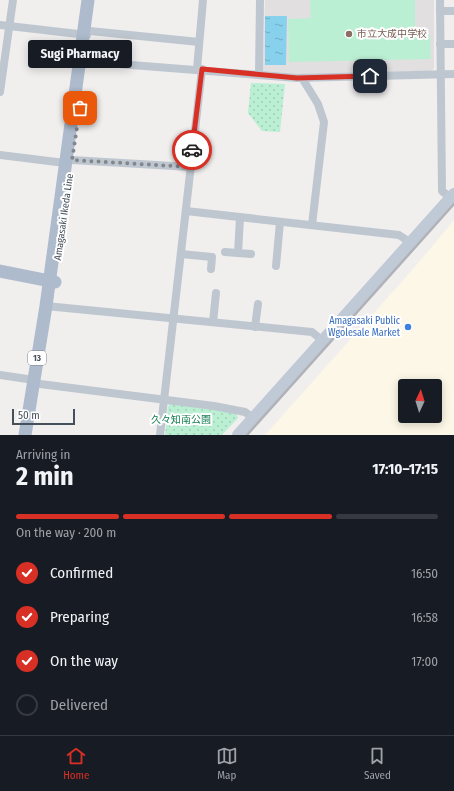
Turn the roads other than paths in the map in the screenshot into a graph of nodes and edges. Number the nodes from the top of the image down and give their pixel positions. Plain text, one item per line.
1 (13, 0) edge
2 (88, 0) edge
3 (95, 0) edge
4 (203, 0) edge
5 (260, 0) edge
6 (440, 0) edge
7 (440, 11) junction
8 (454, 11) edge
9 (0, 25) edge
10 (9, 26) junction
11 (88, 34) junction
12 (199, 42) junction
13 (440, 44) junction
14 (454, 44) edge
15 (83, 62) junction
16 (199, 69) junction
17 (258, 74) junction
18 (441, 74) junction
19 (454, 74) edge
20 (302, 78) junction
21 (0, 92) edge
22 (0, 155) edge
23 (69, 162) junction
24 (190, 167) junction
25 (452, 196) edge
26 (186, 211) junction
27 (240, 218) junction
28 (280, 222) junction
29 (312, 225) junction
30 (411, 243) junction
31 (225, 252) dead end
32 (238, 253) junction
33 (181, 254) junction
34 (251, 254) dead end
35 (276, 266) dead end
36 (211, 269) dead end
37 (0, 271) edge
38 (52, 282) junction
39 (216, 293) dead end
40 (258, 304) dead end
41 (48, 307) junction
42 (173, 319) junction
43 (213, 322) junction
44 (255, 327) junction
45 (323, 341) junction
46 (0, 375) edge
47 (37, 382) junction
48 (165, 399) junction
49 (253, 418) junction
50 (25, 435) edge
51 (34, 435) edge
52 (160, 435) edge
53 (238, 435) edge

1 - 10 street
2 - 11 main road, Amagasaki Ikeda Line / 13
3 - 11 main road, Amagasaki Ikeda Line / 13
4 - 12 street
5 - 17 street
6 - 7 street
7 - 8 street
7 - 13 street
9 - 10 street
10 - 11 street
10 - 21 street
11 - 12 street
11 - 15 main road, Amagasaki Ikeda Line / 13
12 - 16 street
13 - 14 street
13 - 18 street
15 - 16 street
15 - 23 main road, Amagasaki Ikeda Line / 13
16 - 17 street
16 - 24 street
17 - 20 street
18 - 19 street
18 - 20 street
18 - 25 street
20 - 29 street
22 - 23 street
23 - 24 street
23 - 38 main road, Amagasaki Ikeda Line / 13
24 - 26 street
25 - 30 street
26 - 27 street
26 - 33 street
27 - 28 street
27 - 32 street
28 - 29 street
28 - 35 street
29 - 30 street
30 - 45 street
31 - 32 street
32 - 34 street
33 - 36 street
33 - 42 street
37 - 38 main road
38 - 41 main road, Amagasaki Ikeda Line / 13
39 - 43 street
40 - 44 street
41 - 42 street
41 - 47 main road, Amagasaki Ikeda Line / 13
42 - 43 street
42 - 48 street
43 - 44 street
44 - 45 street
45 - 49 street
46 - 47 street
47 - 48 street
47 - 50 main road, Amagasaki Ikeda Line / 13
47 - 51 main road, Amagasaki Ikeda Line / 13
48 - 49 street
48 - 52 street
49 - 53 street

